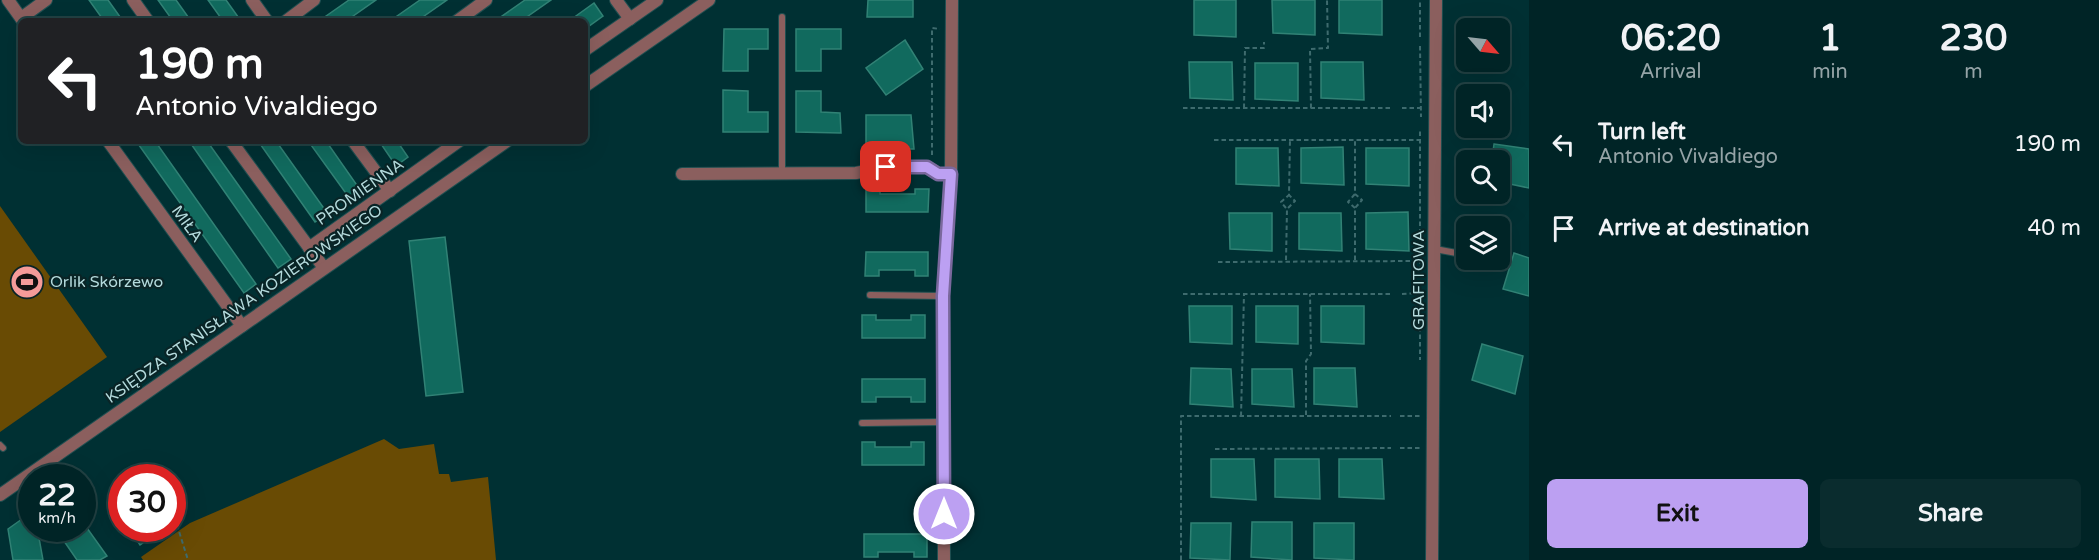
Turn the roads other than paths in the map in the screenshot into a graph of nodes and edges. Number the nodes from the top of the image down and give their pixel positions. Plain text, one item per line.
1 (8, 0) edge
2 (46, 0) edge
3 (133, 0) edge
4 (252, 0) edge
5 (314, 0) edge
6 (486, 0) edge
7 (616, 0) edge
8 (657, 0) edge
9 (710, 0) edge
10 (952, 0) edge
11 (1436, 0) edge
12 (782, 17) dead end
13 (21, 18) edge
14 (23, 18) edge
15 (146, 18) edge
16 (265, 18) edge
17 (290, 18) edge
18 (461, 18) edge
19 (630, 19) junction
20 (588, 48) edge
21 (588, 85) edge
22 (110, 144) edge
23 (233, 144) edge
24 (355, 144) edge
25 (455, 144) edge
26 (503, 144) edge
27 (682, 174) dead end
28 (782, 174) junction
29 (951, 174) junction
30 (390, 191) junction
31 (309, 248) junction
32 (1436, 249) junction
33 (1456, 253) edge
34 (324, 268) junction
35 (870, 295) dead end
36 (943, 296) junction
37 (242, 326) junction
38 (944, 422) junction
39 (862, 423) dead end
40 (0, 495) edge
41 (944, 560) edge
42 (1432, 560) edge

1 - 13 street
2 - 14 street
3 - 15 street
4 - 16 street
5 - 17 street
6 - 18 street
7 - 19 street
8 - 19 street
9 - 21 street
10 - 29 street
11 - 32 street, GRAFITOWA
12 - 28 lane
19 - 20 street
22 - 37 street, MIŁA
23 - 31 street
24 - 30 street
25 - 30 street, PROMIENNA
26 - 34 street, KSIĘDZA STANISŁAWA KOZIEROWSKIEGO
27 - 28 street
28 - 29 street
29 - 36 street
30 - 31 street, PROMIENNA
31 - 34 street
32 - 33 lane
32 - 42 street, GRAFITOWA
34 - 37 street, KSIĘDZA STANISŁAWA KOZIEROWSKIEGO
35 - 36 lane
36 - 38 street
37 - 40 street, KSIĘDZA STANISŁAWA KOZIEROWSKIEGO
38 - 39 lane
38 - 41 street

